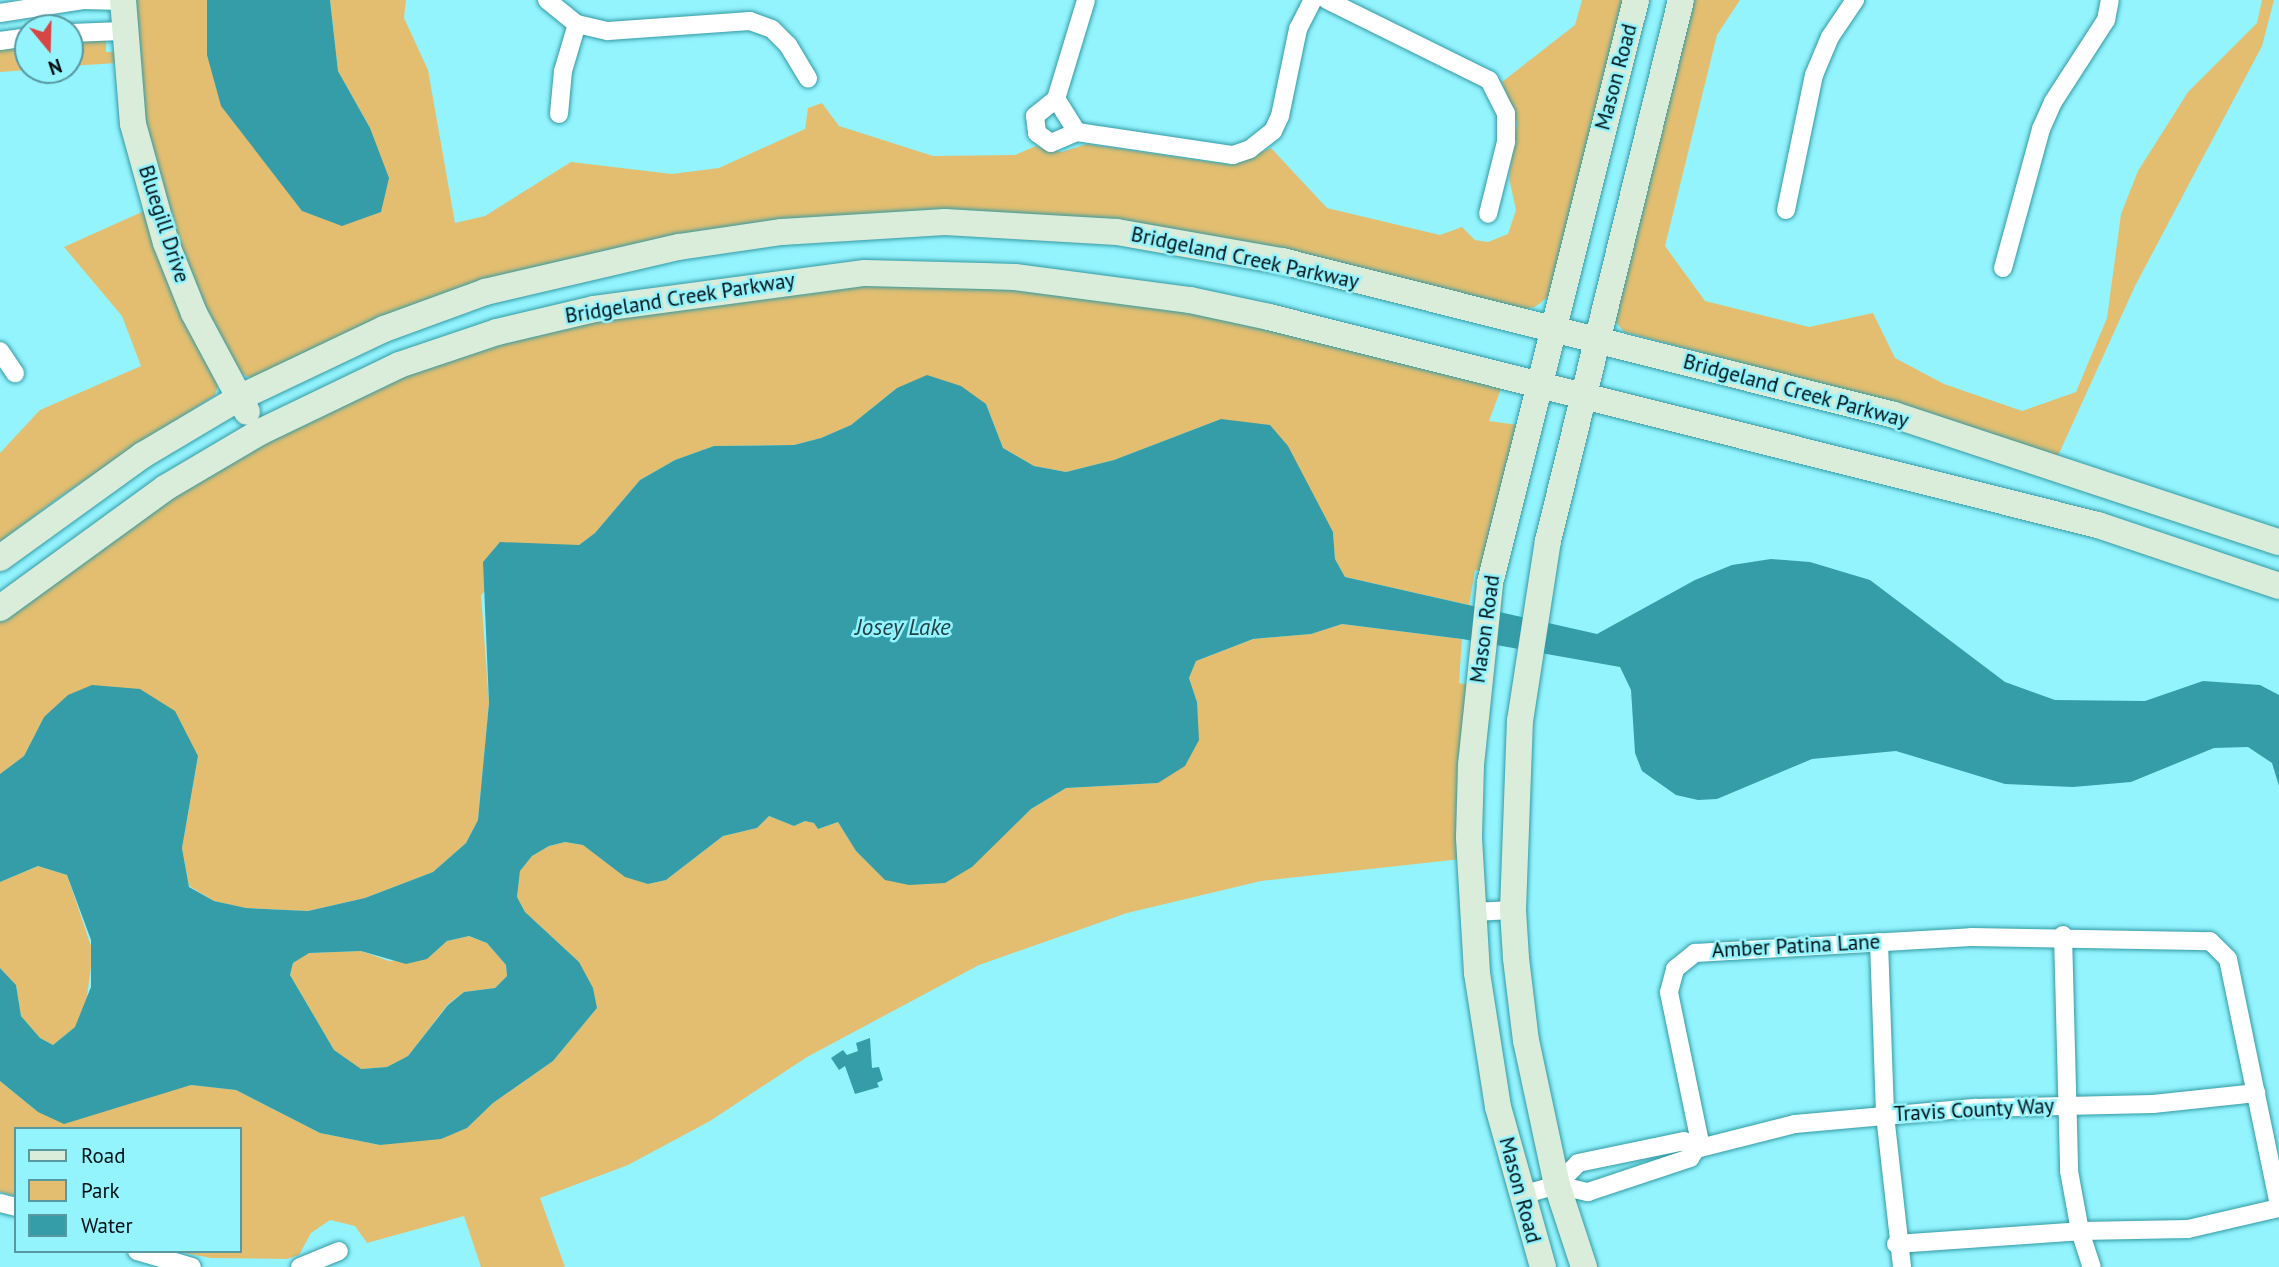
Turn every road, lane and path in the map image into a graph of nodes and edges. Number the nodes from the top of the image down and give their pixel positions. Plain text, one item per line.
1 (123, 0) edge
2 (547, 0) edge
3 (1086, 0) edge
4 (1313, 0) edge
5 (1327, 0) edge
6 (1636, 0) edge
7 (1681, 0) edge
8 (1855, 0) edge
9 (2114, 1) edge
10 (0, 13) edge
11 (577, 24) junction
12 (122, 31) junction
13 (84, 32) edge
14 (807, 78) dead end
15 (1056, 99) junction
16 (559, 114) dead end
17 (1077, 132) junction
18 (1786, 210) dead end
19 (1488, 214) dead end
20 (2003, 268) dead end
21 (1551, 328) junction
22 (1600, 340) junction
23 (0, 351) edge
24 (15, 373) dead end
25 (1537, 385) junction
26 (1587, 397) junction
27 (239, 398) junction
28 (260, 432) junction
29 (2279, 542) edge
30 (0, 558) edge
31 (2279, 586) edge
32 (0, 608) edge
33 (1513, 910) junction
34 (1473, 912) junction
35 (2063, 935) junction
36 (1879, 942) junction
37 (2256, 1093) junction
38 (2066, 1105) junction
39 (1885, 1115) junction
40 (1698, 1148) junction
41 (1558, 1185) junction
42 (1522, 1195) junction
43 (2279, 1207) edge
44 (2080, 1231) junction
45 (1896, 1244) junction
46 (339, 1251) dead end
47 (144, 1253) edge
48 (192, 1267) edge
49 (300, 1267) edge
50 (1542, 1267) edge
51 (1584, 1267) edge
52 (1902, 1267) edge
53 (2092, 1267) edge

1 - 10 street
1 - 12 main road, Bluegill Drive
2 - 11 street
3 - 15 street
4 - 17 street
5 - 19 street
6 - 21 main road, Mason Road
7 - 22 main road, Mason Road
8 - 18 street
9 - 20 street
11 - 14 street
11 - 16 street
12 - 13 street
12 - 27 main road, Bluegill Drive
15 - 17 street
15 - 17 street
21 - 22 main road, Bridgeland Creek Parkway
21 - 25 main road, Mason Road
21 - 27 main road, Bridgeland Creek Parkway
22 - 26 main road, Mason Road
22 - 29 main road, Bridgeland Creek Parkway
23 - 24 street
25 - 26 main road, Bridgeland Creek Parkway
25 - 28 main road, Bridgeland Creek Parkway
25 - 34 main road, Mason Road
26 - 31 main road, Bridgeland Creek Parkway
26 - 33 main road, Mason Road
27 - 28 main road, Bluegill Drive
27 - 30 main road, Bridgeland Creek Parkway
28 - 32 main road, Bridgeland Creek Parkway
33 - 34 street
33 - 41 main road, Mason Road
34 - 42 main road, Mason Road
35 - 36 street, Amber Patina Lane
35 - 37 street, Amber Patina Lane
35 - 38 street
36 - 39 street
36 - 40 street, Amber Patina Lane
37 - 38 street, Travis County Way
37 - 43 street
38 - 39 street, Travis County Way
38 - 44 street
39 - 40 street, Travis County Way
39 - 45 street
40 - 41 street, Travis County Way
40 - 41 street, Travis County Way
41 - 42 street
41 - 51 main road, Mason Road
42 - 50 main road, Mason Road
43 - 44 street
44 - 45 street
44 - 53 street
45 - 52 street
46 - 49 street
47 - 48 street

